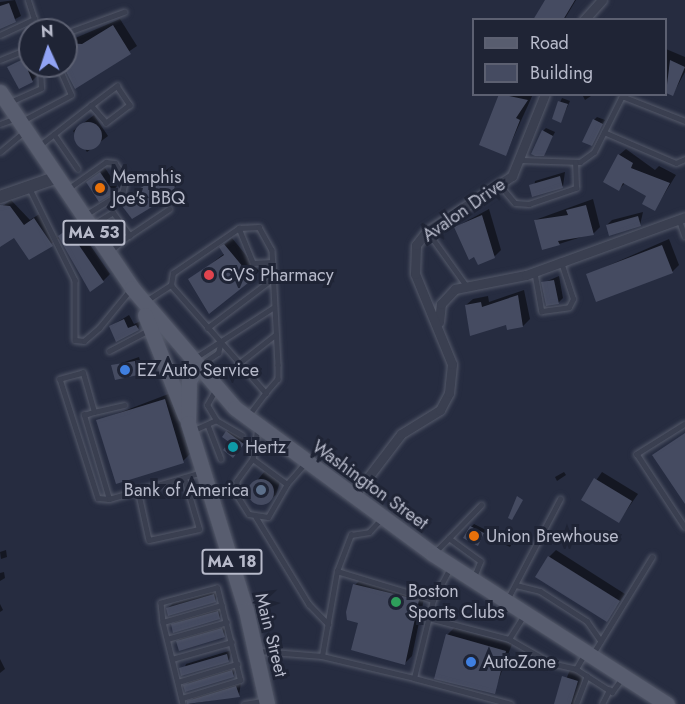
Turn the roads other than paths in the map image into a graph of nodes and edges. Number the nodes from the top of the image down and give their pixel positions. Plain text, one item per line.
1 (28, 0) edge
2 (603, 0) edge
3 (124, 12) dead end
4 (586, 18) edge
5 (78, 29) edge
6 (0, 35) edge
7 (18, 53) edge
8 (0, 60) edge
9 (41, 78) edge
10 (63, 78) edge
11 (544, 96) edge
12 (3, 98) edge
13 (91, 106) junction
14 (685, 121) edge
15 (0, 124) edge
16 (20, 124) junction
17 (604, 132) junction
18 (54, 134) junction
19 (36, 149) junction
20 (0, 152) edge
21 (685, 159) edge
22 (522, 160) junction
23 (575, 164) junction
24 (78, 169) dead end
25 (55, 178) junction
26 (500, 185) junction
27 (29, 187) junction
28 (64, 191) junction
29 (0, 197) edge
30 (169, 209) dead end
31 (682, 218) edge
32 (86, 222) junction
33 (239, 228) junction
34 (426, 232) junction
35 (130, 235) junction
36 (685, 236) edge
37 (108, 254) junction
38 (561, 261) junction
39 (272, 262) junction
40 (535, 272) junction
41 (272, 279) junction
42 (171, 285) junction
43 (466, 285) junction
44 (132, 288) junction
45 (144, 303) junction
46 (274, 307) junction
47 (439, 327) junction
48 (207, 328) junction
49 (152, 329) junction
50 (275, 335) junction
51 (220, 345) junction
52 (109, 351) dead end
53 (238, 364) junction
54 (193, 365) junction
55 (216, 389) junction
56 (266, 393) junction
57 (176, 396) junction
58 (124, 405) dead end
59 (94, 412) junction
60 (216, 420) junction
61 (252, 423) junction
62 (685, 424) edge
63 (208, 425) junction
64 (190, 427) junction
65 (242, 435) dead end
66 (221, 459) dead end
67 (253, 459) junction
68 (306, 462) junction
69 (204, 471) junction
70 (184, 478) junction
71 (287, 484) junction
72 (138, 490) junction
73 (353, 497) junction
74 (109, 499) junction
75 (560, 499) dead end
76 (481, 505) dead end
77 (256, 517) junction
78 (381, 518) junction
79 (685, 527) edge
80 (449, 538) junction
81 (433, 554) junction
82 (652, 557) dead end
83 (451, 566) junction
84 (337, 571) junction
85 (473, 581) junction
86 (516, 585) junction
87 (433, 600) junction
88 (505, 602) junction
89 (222, 605) junction
90 (525, 614) junction
91 (429, 618) junction
92 (163, 622) junction
93 (227, 622) junction
94 (328, 624) junction
95 (167, 639) junction
96 (509, 639) junction
97 (601, 641) junction
98 (232, 642) junction
99 (257, 651) junction
100 (588, 654) junction
101 (322, 656) junction
102 (172, 659) junction
103 (237, 664) junction
104 (576, 669) junction
105 (587, 676) junction
106 (623, 676) junction
107 (414, 678) junction
108 (178, 682) junction
109 (609, 690) junction
110 (182, 701) edge
111 (267, 702) edge
112 (244, 704) edge
113 (511, 704) edge
114 (576, 704) edge
115 (602, 704) edge
116 (667, 704) edge

1 - 6 lane
2 - 4 street
3 - 5 lane
7 - 8 lane
9 - 12 lane
10 - 16 lane
11 - 22 street, Avalon Drive
12 - 16 main road, Washington Street / MA 53
13 - 13 lane
13 - 18 lane
14 - 17 lane
15 - 16 lane
16 - 19 main road, Washington Street / MA 53
16 - 20 lane
17 - 21 lane
17 - 23 lane
18 - 19 lane
18 - 24 lane
19 - 25 main road, Washington Street / MA 53
22 - 23 lane
22 - 26 street, Avalon Drive
23 - 26 lane
25 - 27 street
25 - 28 main road, Washington Street / MA 53
26 - 34 street, Avalon Drive
27 - 29 street
27 - 44 lane
28 - 32 main road, Washington Street / MA 53
28 - 32 lane
30 - 35 lane
31 - 36 lane
31 - 38 street, Avalon Drive
32 - 35 lane
32 - 37 main road, Washington Street / MA 53
33 - 39 lane
33 - 39 lane
33 - 42 lane
34 - 43 lane
34 - 47 street, Avalon Drive
35 - 37 lane
37 - 44 main road, Washington Street / MA 53
38 - 40 street, Avalon Drive
38 - 40 lane
39 - 41 lane
40 - 43 street, Avalon Drive
41 - 46 lane
41 - 48 lane
42 - 45 lane
42 - 48 lane
43 - 47 street, Avalon Drive
44 - 45 main road, Washington Street / MA 53
44 - 49 main road
45 - 54 main road, Washington Street / MA 53
46 - 50 lane
46 - 51 lane
47 - 73 street, Avalon Drive
48 - 51 lane
49 - 52 lane
49 - 57 main road
50 - 53 lane
50 - 56 lane
51 - 53 lane
51 - 54 lane
51 - 54 lane
53 - 56 lane
54 - 55 main road, Washington Street / MA 53
54 - 57 main road
54 - 64 main road, Main Street / MA 18
55 - 60 lane
55 - 61 main road, Washington Street / MA 53
56 - 61 lane
57 - 64 main road, MA 18
58 - 59 lane
59 - 74 lane
59 - 74 lane
60 - 63 lane
60 - 65 lane
61 - 67 lane
61 - 68 main road, Washington Street / MA 53
62 - 79 lane
63 - 64 lane
63 - 66 lane
64 - 69 main road, Main Street / MA 18
67 - 71 lane
67 - 77 lane
68 - 71 lane
68 - 73 main road, Washington Street / MA 53
69 - 70 lane
69 - 99 main road, Main Street / MA 18
70 - 72 lane
70 - 72 lane
71 - 77 lane
72 - 74 lane
73 - 78 main road, Washington Street / MA 53
75 - 86 lane
76 - 80 lane
77 - 94 lane
78 - 81 main road, Washington Street / MA 53
78 - 84 lane
80 - 81 lane
80 - 85 lane
81 - 83 main road, Washington Street / MA 53
82 - 97 lane
83 - 85 main road, Washington Street / MA 53
83 - 87 lane
84 - 87 lane
84 - 94 lane
85 - 88 main road, Washington Street / MA 53
86 - 88 lane
86 - 97 lane
87 - 91 lane
88 - 90 main road, Washington Street / MA 53
89 - 92 lane
89 - 92 lane
89 - 93 lane
90 - 96 lane
90 - 100 main road, Washington Street / MA 53
91 - 96 lane
91 - 107 lane
92 - 95 lane
93 - 95 lane
93 - 98 lane
94 - 101 lane
95 - 102 lane
96 - 104 lane
97 - 100 lane
98 - 102 lane
98 - 103 lane
99 - 101 lane
99 - 111 main road, Main Street / MA 18
100 - 104 lane
100 - 106 main road, Washington Street / MA 53
101 - 107 lane
102 - 108 lane
103 - 108 lane
103 - 110 lane
104 - 105 lane
105 - 109 lane
105 - 114 lane
106 - 109 lane
106 - 116 main road, Washington Street / MA 53
107 - 113 lane
108 - 110 lane
109 - 115 lane
111 - 112 lane

